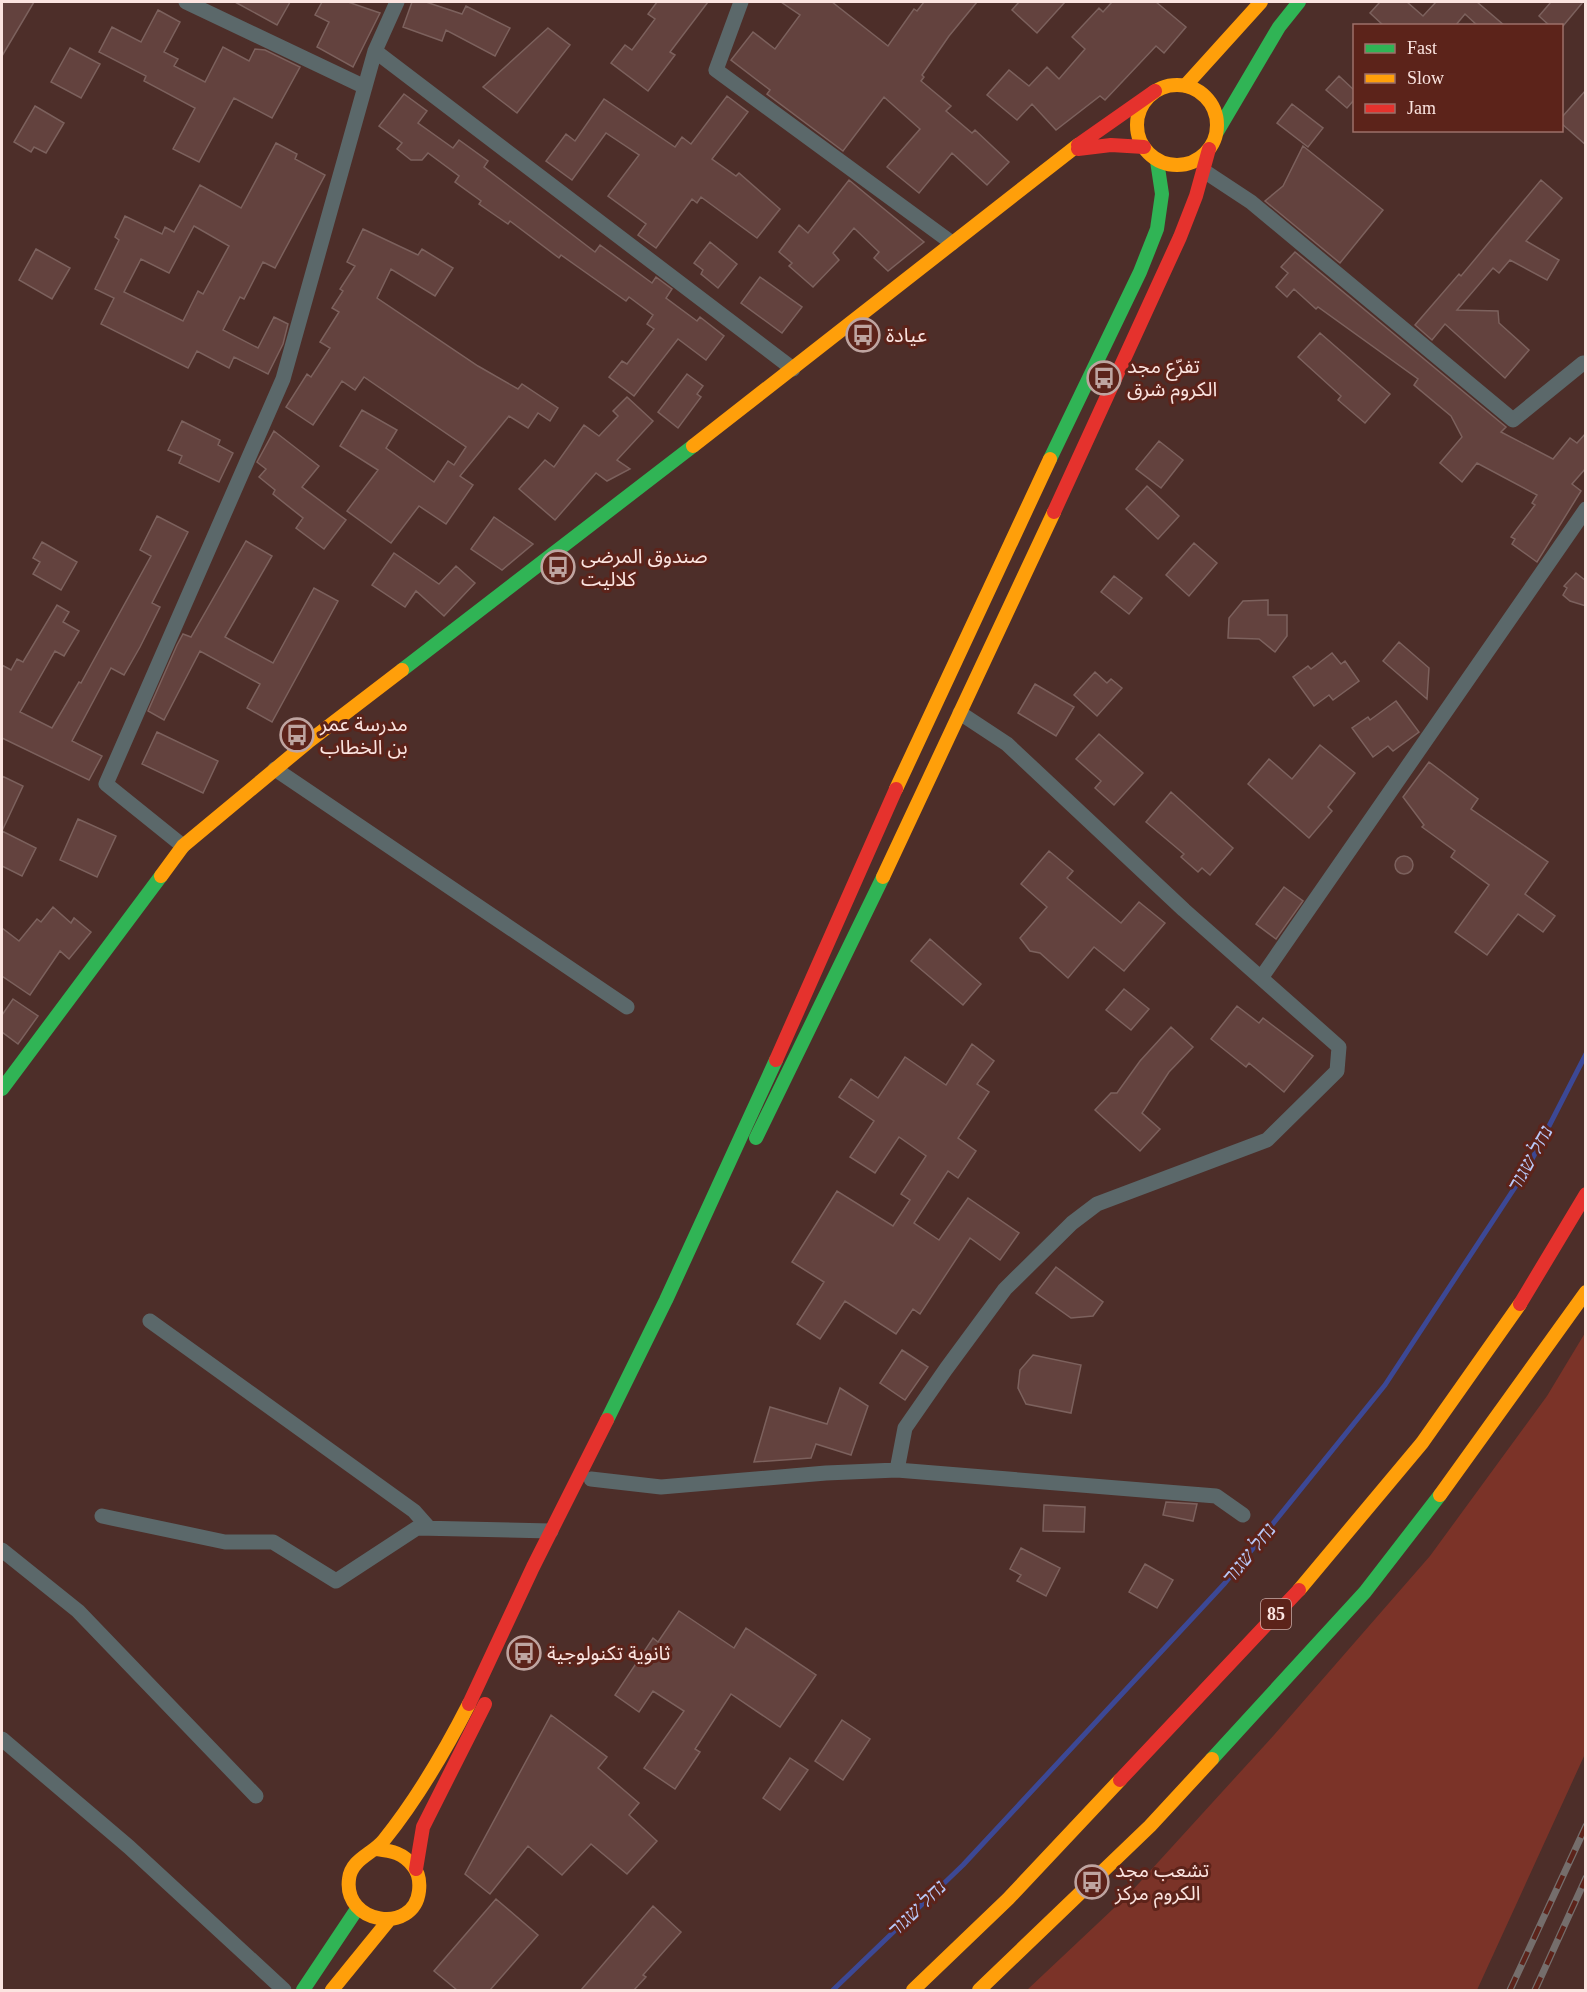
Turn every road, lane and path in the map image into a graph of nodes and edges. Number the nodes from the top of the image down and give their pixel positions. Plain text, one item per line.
1 (186, 2) edge
2 (397, 2) edge
3 (741, 2) edge
4 (1261, 2) edge
5 (1299, 2) edge
6 (375, 51) junction
7 (1185, 86) junction
8 (364, 87) junction
9 (1155, 91) junction
10 (1217, 132) junction
11 (1144, 147) junction
12 (1209, 149) junction
13 (1068, 152) junction
14 (1157, 160) junction
15 (1204, 171) junction
16 (952, 243) junction
17 (1583, 363) dead end
18 (793, 369) junction
19 (1586, 509) edge
20 (960, 713) junction
21 (275, 769) junction
22 (183, 846) junction
23 (1261, 978) junction
24 (627, 1007) dead end
25 (2, 1089) edge
26 (1586, 1194) edge
27 (1586, 1292) edge
28 (150, 1321) dead end
29 (897, 1470) junction
30 (591, 1479) junction
31 (1243, 1515) dead end
32 (102, 1516) dead end
33 (429, 1528) junction
34 (551, 1531) junction
35 (2, 1550) edge
36 (509, 1652) dead end
37 (491, 1694) dead end
38 (2, 1739) edge
39 (256, 1796) dead end
40 (376, 1849) junction
41 (417, 1869) junction
42 (357, 1909) junction
43 (389, 1920) junction
44 (982, 1988) edge
45 (284, 1990) edge
46 (303, 1990) edge
47 (332, 1990) edge
48 (913, 1990) edge

1 - 8 street
2 - 6 street
3 - 16 street
4 - 7 main road
5 - 10 main road
6 - 8 street
6 - 18 street
7 - 9 main road
7 - 10 main road
8 - 22 street
9 - 11 main road
9 - 13 main road
10 - 12 main road
11 - 13 main road
11 - 14 main road
12 - 14 main road
12 - 15 main road
13 - 16 main road
14 - 34 main road
15 - 17 street
15 - 20 main road
16 - 18 main road
18 - 21 main road
19 - 23 street
20 - 23 street
20 - 30 main road
21 - 22 main road
21 - 24 street
22 - 25 main road
23 - 29 street
26 - 48 main road, 85
27 - 44 main road
28 - 33 street
29 - 30 street
29 - 31 street
30 - 36 main road
32 - 33 street
33 - 34 street
34 - 40 main road
35 - 39 street
37 - 41 main road
38 - 45 street
40 - 41 main road
40 - 42 main road
41 - 43 main road
42 - 43 main road
42 - 46 main road
43 - 47 main road

